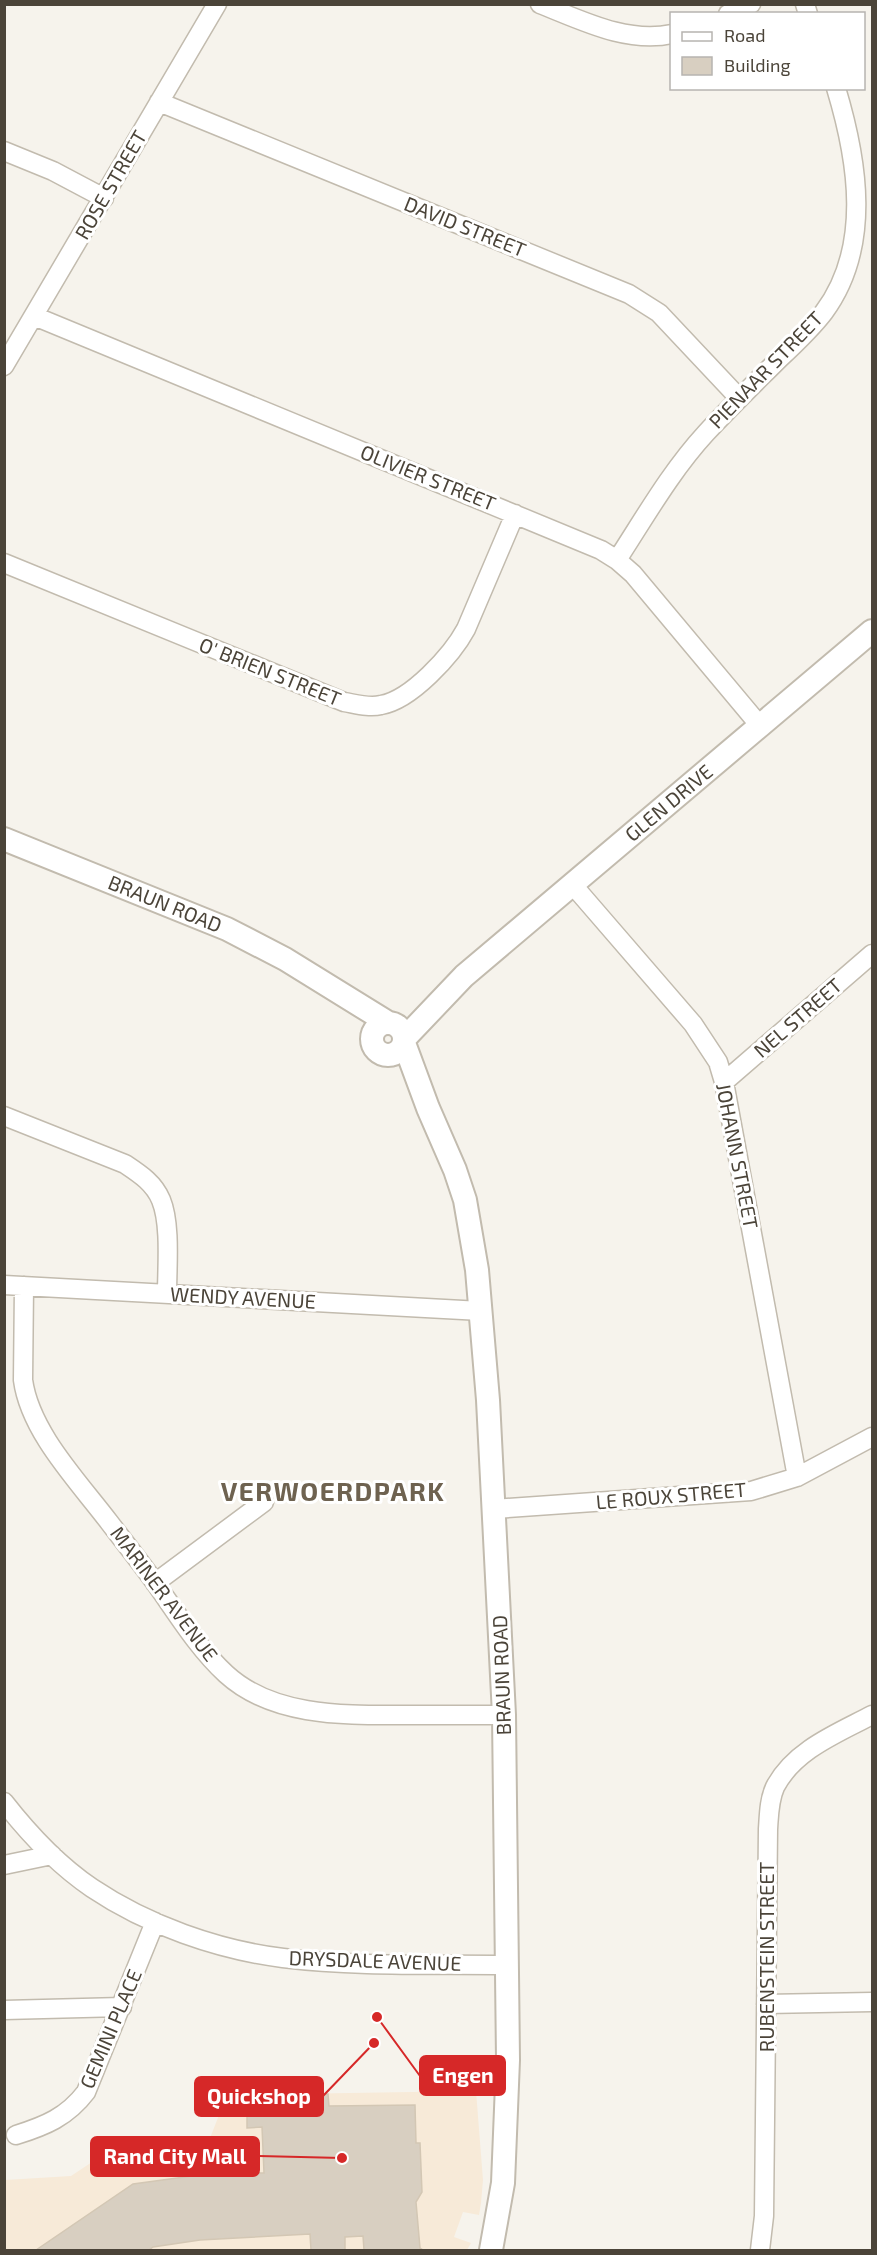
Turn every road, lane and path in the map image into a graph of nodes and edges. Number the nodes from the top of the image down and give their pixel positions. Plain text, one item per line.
1 (217, 4) edge
2 (540, 4) edge
3 (751, 4) edge
4 (733, 12) edge
5 (670, 34) edge
6 (837, 90) edge
7 (159, 102) junction
8 (4, 151) edge
9 (104, 198) junction
10 (34, 316) junction
11 (4, 366) edge
12 (739, 398) junction
13 (515, 514) junction
14 (617, 560) junction
15 (4, 564) edge
16 (873, 631) edge
17 (761, 727) junction
18 (4, 839) edge
19 (572, 884) junction
20 (873, 954) edge
21 (392, 1032) junction
22 (384, 1055) joint
23 (724, 1082) junction
24 (428, 1108) junction
25 (4, 1116) edge
26 (4, 1285) edge
27 (24, 1286) junction
28 (167, 1294) junction
29 (481, 1311) junction
30 (873, 1437) edge
31 (797, 1477) junction
32 (264, 1502) dead end
33 (494, 1509) junction
34 (155, 1583) junction
35 (504, 1715) junction
36 (873, 1715) edge
37 (4, 1802) edge
38 (52, 1855) junction
39 (4, 1865) edge
40 (155, 1922) junction
41 (507, 1965) junction
42 (873, 2002) edge
43 (766, 2004) junction
44 (122, 2007) junction
45 (4, 2010) edge
46 (16, 2135) dead end
47 (491, 2250) edge
48 (760, 2250) edge

1 - 7 street, ROSE STREET
2 - 5 street
3 - 4 street
6 - 12 street, PIENAAR STREET
7 - 9 street, ROSE STREET
7 - 12 street, DAVID STREET
8 - 9 street
9 - 10 street, ROSE STREET
10 - 11 street, ROSE STREET
10 - 13 street, OLIVIER STREET
12 - 14 street, PIENAAR STREET
13 - 14 street, OLIVIER STREET
13 - 15 street, O' BRIEN STREET
14 - 17 street, OLIVIER STREET
16 - 17 street, GLEN DRIVE
17 - 19 street, GLEN DRIVE
18 - 21 street, BRAUN ROAD
19 - 21 street, GLEN DRIVE
19 - 23 street, JOHANN STREET
20 - 23 street, NEL STREET
21 - 22 street, GLEN DRIVE
21 - 24 street, BRAUN ROAD
22 - 24 street, BRAUN ROAD
23 - 31 street, JOHANN STREET
24 - 29 street, BRAUN ROAD
25 - 28 street
26 - 27 street, WENDY AVENUE
27 - 28 street, WENDY AVENUE
27 - 34 street, MARINER AVENUE
28 - 29 street, WENDY AVENUE
29 - 33 street, BRAUN ROAD
30 - 31 street, LE ROUX STREET
31 - 33 street, LE ROUX STREET
32 - 34 street
33 - 35 street, BRAUN ROAD
34 - 35 street, MARINER AVENUE
35 - 41 street, BRAUN ROAD
36 - 43 street, RUBENSTEIN STREET
37 - 38 street, DRYSDALE AVENUE
38 - 39 street
38 - 40 street, DRYSDALE AVENUE
40 - 41 street, DRYSDALE AVENUE
40 - 44 street, GEMINI PLACE
41 - 47 street, BRAUN ROAD
42 - 43 street
43 - 48 street, RUBENSTEIN STREET
44 - 45 street
44 - 46 street, GEMINI PLACE

